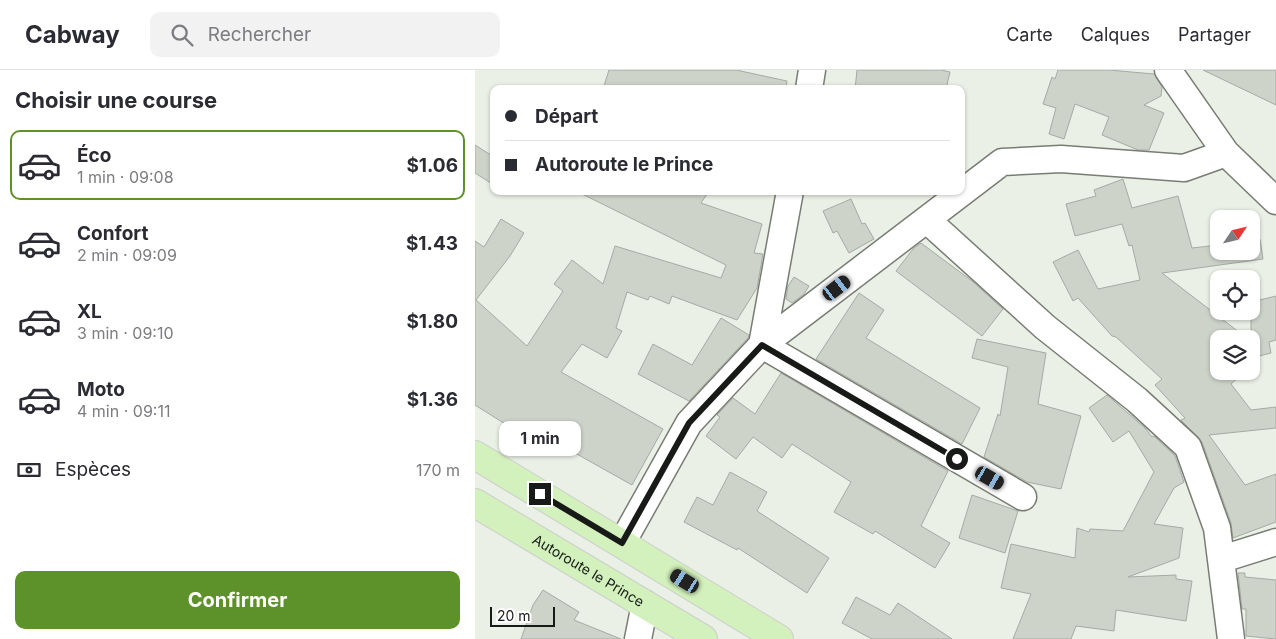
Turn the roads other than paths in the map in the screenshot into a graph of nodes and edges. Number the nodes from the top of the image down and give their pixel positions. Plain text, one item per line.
1 (812, 70) edge
2 (1168, 70) edge
3 (810, 85) edge
4 (1226, 153) junction
5 (965, 191) edge
6 (789, 195) edge
7 (959, 195) edge
8 (1276, 201) edge
9 (927, 220) junction
10 (762, 345) junction
11 (475, 455) edge
12 (1023, 497) dead end
13 (475, 502) edge
14 (1276, 542) edge
15 (622, 543) junction
16 (1222, 559) junction
17 (645, 604) junction
18 (638, 639) edge
19 (703, 639) edge
20 (779, 639) edge
21 (1231, 639) edge

1 - 3 street
2 - 4 street
4 - 5 street
4 - 8 street
6 - 10 street
7 - 9 street
9 - 10 street
9 - 16 street
10 - 12 street
10 - 15 street
11 - 15 main road
13 - 17 main road, Autoroute le Prince
14 - 16 street
15 - 20 main road
16 - 21 street
17 - 18 street
17 - 19 main road, Autoroute le Prince

